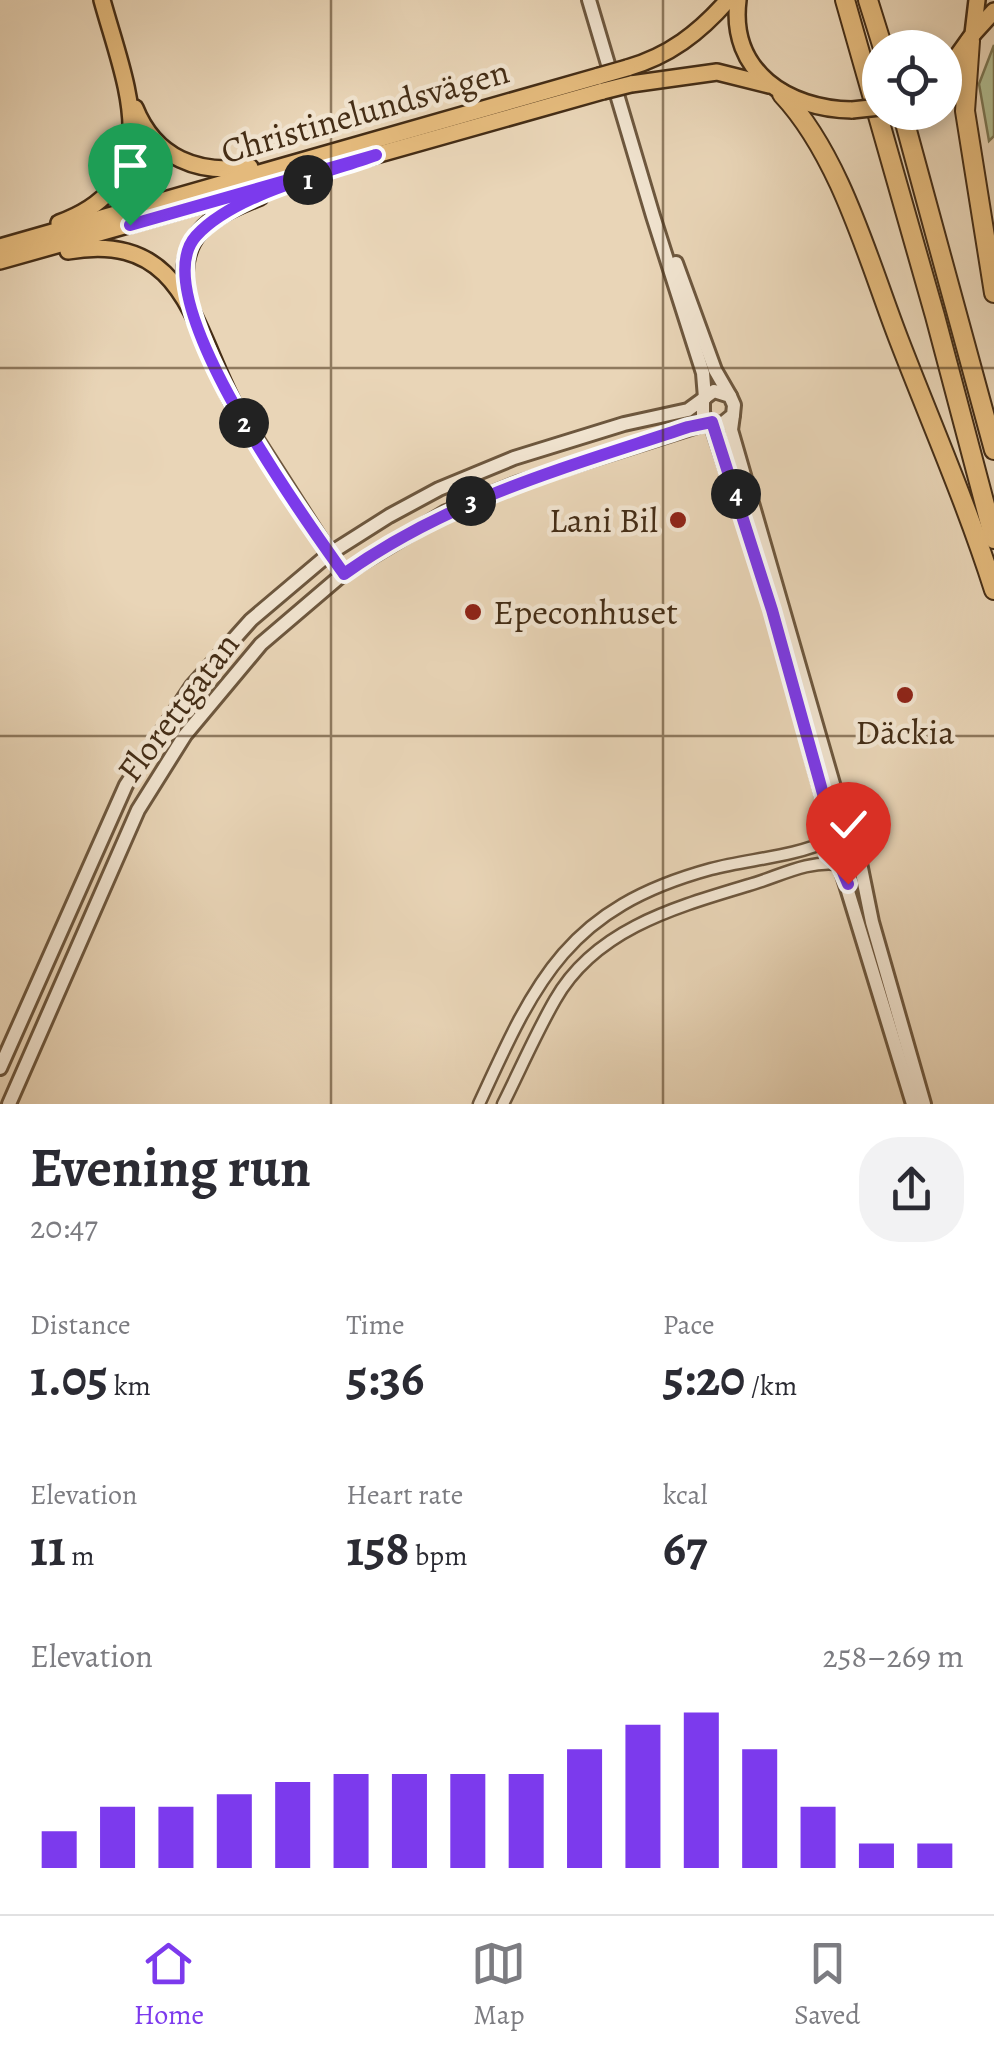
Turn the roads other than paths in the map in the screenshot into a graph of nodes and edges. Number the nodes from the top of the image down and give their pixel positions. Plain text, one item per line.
1 (102, 0) edge
2 (589, 0) edge
3 (728, 0) edge
4 (738, 0) edge
5 (845, 0) edge
6 (868, 0) edge
7 (976, 0) edge
8 (994, 11) edge
9 (877, 30) edge
10 (971, 37) junction
11 (962, 49) edge
12 (629, 76) junction
13 (602, 84) junction
14 (127, 90) junction
15 (776, 90) junction
16 (862, 109) edge
17 (907, 130) edge
18 (327, 152) junction
19 (376, 155) junction
20 (652, 216) junction
21 (0, 245) edge
22 (0, 261) edge
23 (994, 293) edge
24 (189, 308) junction
25 (730, 396) junction
26 (704, 399) junction
27 (232, 401) joint
28 (733, 415) junction
29 (711, 422) junction
30 (994, 450) edge
31 (994, 538) edge
32 (329, 554) junction
33 (344, 574) junction
34 (994, 590) edge
35 (850, 832) junction
36 (830, 839) junction
37 (859, 858) junction
38 (838, 864) junction
39 (0, 1068) edge
40 (9, 1104) edge
41 (479, 1104) edge
42 (504, 1104) edge
43 (913, 1104) edge
44 (924, 1104) edge

1 - 14 main road
2 - 20 street
3 - 12 main road, Christinelundsvägen
4 - 15 main road
5 - 31 highway
6 - 9 highway
7 - 10 main road
8 - 10 main road
10 - 11 main road
10 - 23 highway
12 - 13 main road, Christinelundsvägen, bridge
12 - 15 main road, Christinelundsvägen
13 - 18 main road, Christinelundsvägen
13 - 19 main road, Christinelundsvägen
14 - 18 main road
14 - 21 main road
15 - 16 main road, Christinelundsvägen, bridge
15 - 34 highway
17 - 30 highway
18 - 21 main road, Christinelundsvägen
19 - 22 main road, Christinelundsvägen
19 - 24 main road
20 - 25 street
20 - 26 street
22 - 24 main road
24 - 27 main road
25 - 26 street
25 - 28 street
26 - 29 street
26 - 32 street, Florettgatan
27 - 32 street
28 - 29 street
28 - 35 street
29 - 33 street, Florettgatan
29 - 36 street
32 - 33 street
32 - 39 street, Florettgatan
33 - 40 street, Florettgatan
35 - 36 street
35 - 37 street
36 - 38 street
36 - 41 street
37 - 38 street
37 - 44 street
38 - 42 street
38 - 43 street

